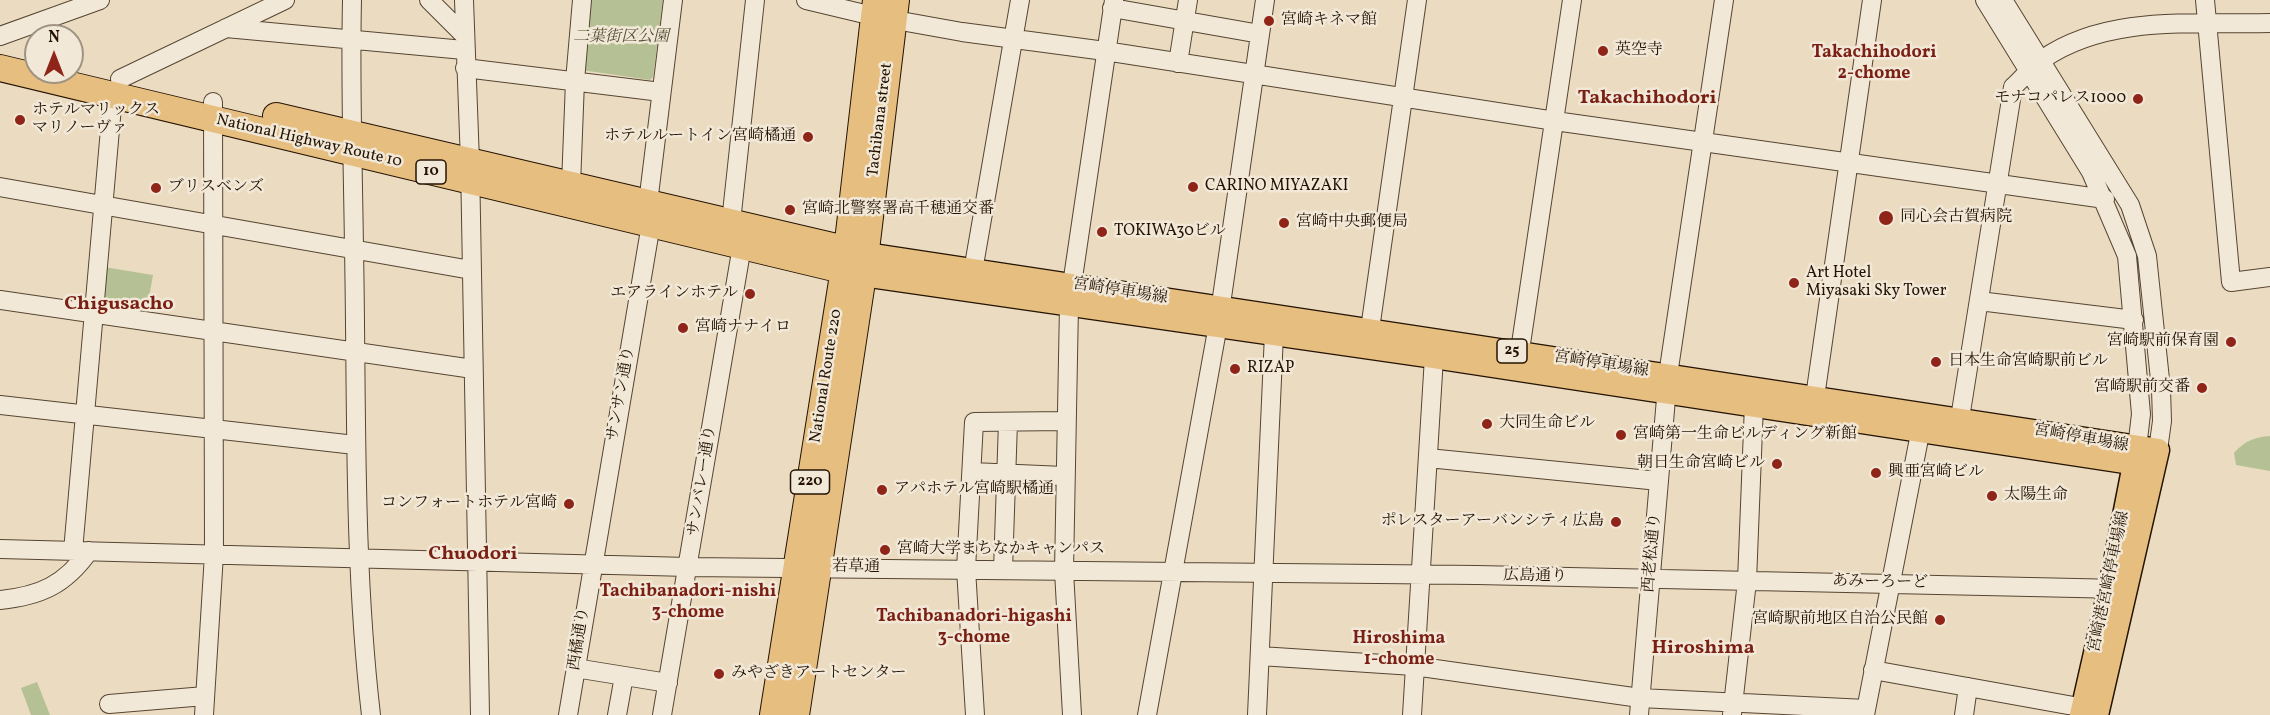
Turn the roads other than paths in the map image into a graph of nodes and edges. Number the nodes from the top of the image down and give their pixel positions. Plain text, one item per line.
1 (100, 0) edge
2 (285, 0) edge
3 (352, 0) edge
4 (429, 0) edge
5 (464, 0) edge
6 (582, 0) edge
7 (673, 0) edge
8 (755, 0) edge
9 (806, 0) edge
10 (1020, 0) edge
11 (1188, 0) edge
12 (1265, 0) edge
13 (1417, 0) edge
14 (1572, 0) edge
15 (1724, 0) edge
16 (1872, 0) edge
17 (1985, 0) edge
18 (2205, 0) edge
19 (2009, 3) edge
20 (1113, 4) edge
21 (885, 9) edge
22 (1184, 20) junction
23 (2270, 23) edge
24 (2210, 24) junction
25 (226, 28) junction
26 (1260, 34) junction
27 (0, 36) edge
28 (1014, 38) junction
29 (351, 40) junction
30 (0, 50) edge
31 (464, 51) junction
32 (1106, 51) junction
33 (24, 56) edge
34 (2042, 59) junction
35 (1178, 63) junction
36 (0, 68) edge
37 (84, 73) edge
38 (2029, 73) junction
39 (1254, 74) junction
40 (575, 81) junction
41 (117, 87) junction
42 (661, 92) junction
43 (1402, 97) junction
44 (212, 110) junction
45 (1555, 121) junction
46 (1703, 141) junction
47 (351, 143) junction
48 (1849, 162) junction
49 (469, 172) junction
50 (571, 185) junction
51 (1998, 185) junction
52 (0, 187) edge
53 (2104, 199) junction
54 (105, 206) junction
55 (650, 214) junction
56 (731, 222) junction
57 (212, 225) junction
58 (742, 246) junction
59 (354, 249) junction
60 (855, 262) junction
61 (471, 270) junction
62 (973, 271) junction
63 (2270, 277) edge
64 (1070, 294) junction
65 (0, 300) edge
66 (1979, 301) junction
67 (94, 313) junction
68 (1219, 316) junction
69 (2134, 320) junction
70 (212, 330) junction
71 (1274, 334) junction
72 (1368, 339) junction
73 (354, 352) junction
74 (1434, 357) junction
75 (1518, 361) junction
76 (473, 369) junction
77 (1667, 383) junction
78 (1758, 397) junction
79 (0, 405) edge
80 (1813, 405) junction
81 (85, 415) junction
82 (1065, 421) junction
83 (1922, 421) junction
84 (1008, 422) junction
85 (1961, 427) junction
86 (213, 428) junction
87 (355, 445) junction
88 (2146, 457) junction
89 (1428, 458) junction
90 (972, 472) junction
91 (1006, 473) junction
92 (1064, 476) junction
93 (1659, 481) junction
94 (0, 549) edge
95 (81, 551) junction
96 (214, 554) junction
97 (361, 558) junction
98 (478, 560) junction
99 (592, 564) junction
100 (688, 567) junction
101 (808, 567) junction
102 (966, 569) junction
103 (1003, 570) junction
104 (1064, 571) junction
105 (1173, 571) junction
106 (1264, 573) junction
107 (1420, 575) junction
108 (1650, 579) junction
109 (1747, 581) junction
110 (1889, 583) junction
111 (2118, 588) junction
112 (0, 600) edge
113 (1260, 656) junction
114 (1414, 666) junction
115 (575, 668) junction
116 (1873, 670) junction
117 (624, 676) junction
118 (668, 683) junction
119 (1968, 687) junction
120 (206, 696) junction
121 (110, 704) dead end
122 (1640, 707) edge
123 (1733, 709) edge
124 (1865, 712) edge
125 (2089, 712) edge
126 (204, 715) edge
127 (371, 715) edge
128 (480, 715) edge
129 (567, 715) edge
130 (617, 715) edge
131 (662, 715) edge
132 (773, 715) edge
133 (796, 715) edge
134 (975, 715) edge
135 (1072, 715) edge
136 (1147, 715) edge
137 (1257, 715) edge
138 (1412, 715) edge
139 (1964, 715) edge

1 - 27 street
2 - 25 street
3 - 29 street
4 - 31 street
5 - 31 street
6 - 40 street
7 - 42 street, サンサン通り
8 - 56 street
9 - 21 street
10 - 28 street
11 - 22 street
12 - 26 street
13 - 43 street
14 - 45 street
15 - 46 street, 西老松通り
16 - 48 street
17 - 38 street
18 - 24 street
19 - 34 street
20 - 22 street
20 - 32 street
21 - 28 street
21 - 60 highway, Tachibana street
22 - 26 street
22 - 35 street
23 - 24 street
24 - 34 street
24 - 63 street
25 - 29 street
25 - 41 street
26 - 39 street
28 - 32 street
28 - 62 street
29 - 31 street
29 - 47 street
30 - 33 highway
31 - 40 street
31 - 49 street
32 - 35 street
32 - 64 street
34 - 38 street
34 - 88 street
35 - 39 street
36 - 41 highway, National Highway Route 10 / 10
37 - 41 highway, National Highway Route 10 / 10
38 - 51 street
38 - 53 street
39 - 43 street
39 - 68 street
40 - 42 street
40 - 50 street
41 - 44 highway, National Highway Route 10 / 10
41 - 54 street
42 - 55 street, サンサン通り
43 - 45 street
43 - 72 street
44 - 47 highway, National Highway Route 10 / 10
44 - 57 street
45 - 46 street
45 - 75 street
46 - 48 street
46 - 77 street, 西老松通り
47 - 49 highway, National Highway Route 10 / 10
47 - 59 street
48 - 51 street
48 - 80 street
49 - 50 highway, National Highway Route 10 / 10
49 - 55 highway, National Highway Route 10 / 10
49 - 61 street
50 - 55 highway, National Highway Route 10 / 10
51 - 53 street
51 - 66 street
52 - 54 street
53 - 69 street
54 - 57 street
54 - 67 street
55 - 56 highway, National Highway Route 10 / 10
55 - 58 highway, National Highway Route 10 / 10
55 - 99 street, サンサン通り
56 - 60 highway, National Highway Route 10 / 10
57 - 59 street
57 - 70 street
58 - 60 highway, National Highway Route 10 / 10
58 - 100 street, サンバレー通り
59 - 61 street
59 - 73 street
60 - 62 main road, 宮崎停車場線 / 25
60 - 64 main road, 宮崎停車場線 / 25
60 - 101 highway, National Route 220 / 220
61 - 76 street
62 - 64 main road, 宮崎停車場線 / 25
64 - 68 main road, 宮崎停車場線 / 25
64 - 82 street
65 - 67 street
66 - 69 street
66 - 85 street
67 - 70 street
67 - 81 street
68 - 71 main road, 宮崎停車場線 / 25
68 - 72 main road, 宮崎停車場線 / 25
68 - 105 street
69 - 88 street
70 - 73 street
70 - 86 street
71 - 72 main road, 宮崎停車場線 / 25
71 - 106 street
72 - 74 main road, 宮崎停車場線 / 25
72 - 75 main road, 宮崎停車場線 / 25
73 - 76 street
73 - 87 street
74 - 75 main road, 宮崎停車場線 / 25
74 - 89 street
75 - 77 main road, 宮崎停車場線 / 25
76 - 98 street
77 - 78 main road, 宮崎停車場線 / 25
77 - 93 street, 西老松通り
78 - 80 main road, 宮崎停車場線 / 25
78 - 109 street
79 - 81 street
80 - 83 main road, 宮崎停車場線 / 25
81 - 86 street
81 - 95 street
82 - 84 street
82 - 92 street
83 - 85 main road, 宮崎停車場線 / 25
83 - 110 street
84 - 90 street
84 - 91 street
85 - 88 main road, 宮崎停車場線 / 25
86 - 87 street
86 - 96 street
87 - 97 street
88 - 111 main road, 宮崎港宮崎停車場線
89 - 93 street
89 - 107 street
90 - 91 street
90 - 102 street
91 - 92 street
91 - 103 street
92 - 104 street
93 - 108 street, 西老松通り
94 - 95 street, 若草通
95 - 96 street, 若草通
95 - 112 street
96 - 97 street, 若草通
96 - 120 street
97 - 98 street, 若草通
97 - 127 street
98 - 99 street, 若草通
98 - 128 street
99 - 100 street, 若草通
99 - 115 street, 西橘通り
100 - 101 street, 若草通
100 - 118 street, サンバレー通り
101 - 102 street, 若草通
101 - 132 highway, National Route 220 / 220
101 - 133 highway, National Route 220 / 220
102 - 103 street, 若草通
102 - 134 street
103 - 104 street, 若草通
104 - 105 street, 若草通
104 - 135 street
105 - 106 street, 広島通り
105 - 136 street
106 - 107 street, 広島通り
106 - 113 street
107 - 108 street, 広島通り
107 - 114 street
108 - 109 street, あみーろーど
108 - 122 street, 西老松通り
109 - 110 street, あみーろーど
109 - 123 street
110 - 111 street, あみーろーど
110 - 116 street
111 - 125 main road, 宮崎港宮崎停車場線
113 - 114 street
113 - 137 street
114 - 122 street
114 - 138 street
115 - 117 street
115 - 129 street, 西橘通り
116 - 119 street
116 - 124 street
117 - 118 street
117 - 130 street
118 - 131 street, サンバレー通り
119 - 125 street
119 - 139 street
120 - 121 street
120 - 126 street
122 - 123 street
123 - 124 street

